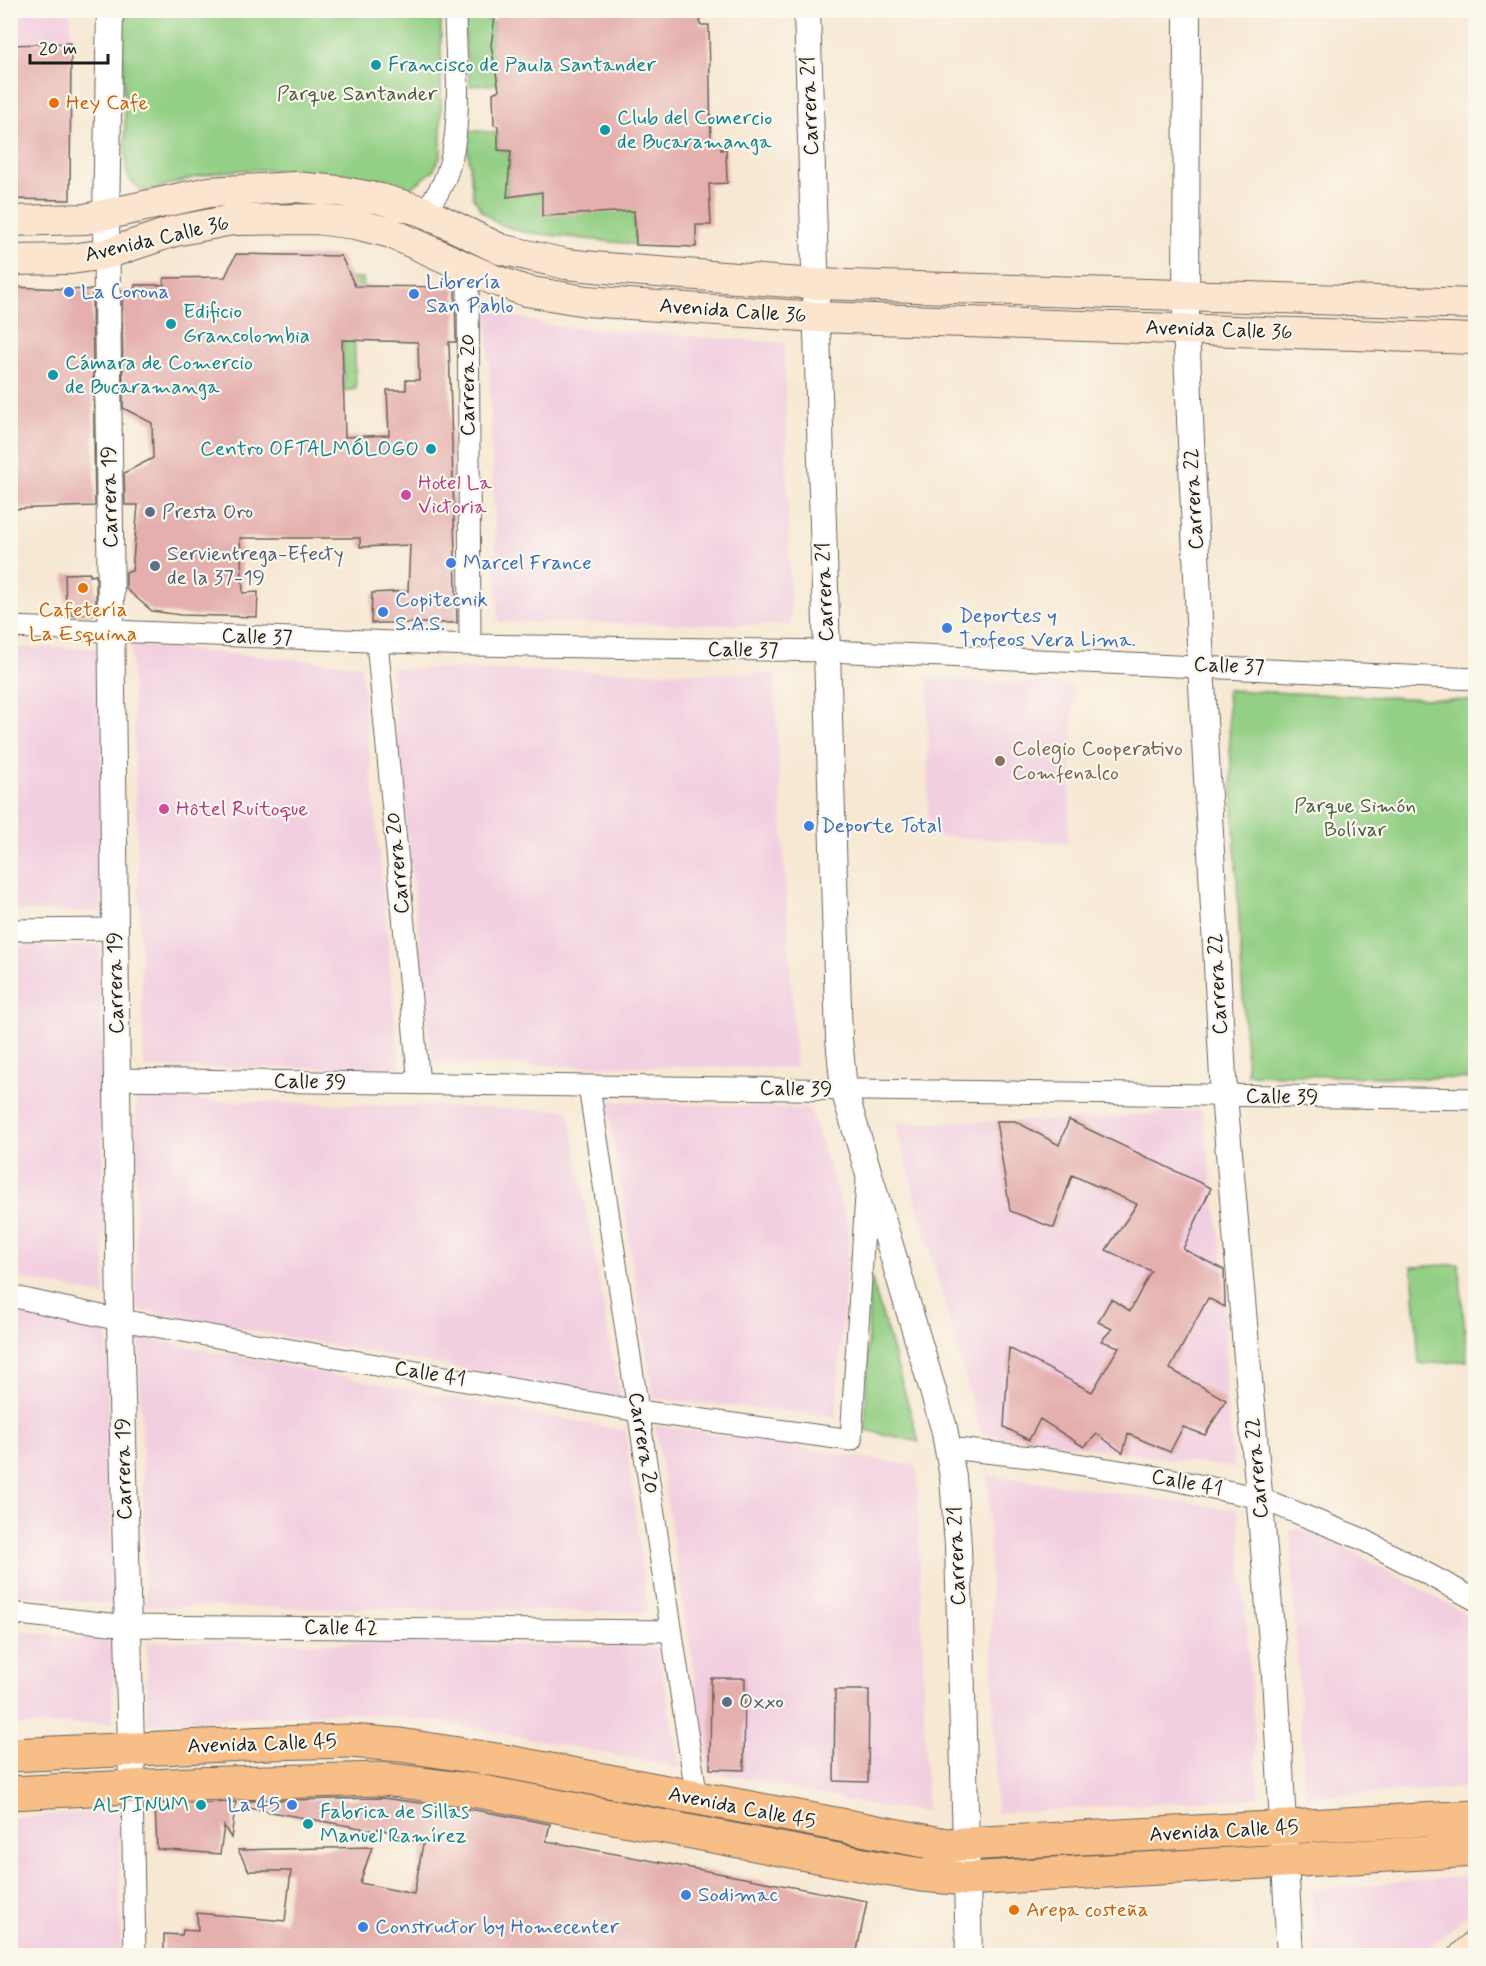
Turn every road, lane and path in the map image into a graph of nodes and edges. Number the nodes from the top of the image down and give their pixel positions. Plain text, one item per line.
1 (110, 10) edge
2 (455, 10) edge
3 (807, 10) edge
4 (1187, 10) edge
5 (422, 211) junction
6 (106, 216) junction
7 (10, 221) edge
8 (106, 254) junction
9 (10, 260) edge
10 (468, 268) junction
11 (815, 284) junction
12 (1186, 296) junction
13 (1476, 304) edge
14 (817, 317) junction
15 (1186, 329) junction
16 (1476, 339) edge
17 (10, 627) edge
18 (112, 630) junction
19 (377, 642) junction
20 (470, 645) junction
21 (827, 651) junction
22 (1201, 665) junction
23 (1476, 679) edge
24 (116, 929) junction
25 (10, 930) edge
26 (117, 1079) junction
27 (419, 1084) junction
28 (589, 1086) junction
29 (844, 1090) junction
30 (1224, 1096) junction
31 (1476, 1099) edge
32 (867, 1169) junction
33 (10, 1296) edge
34 (120, 1320) junction
35 (638, 1411) junction
36 (851, 1440) joint
37 (948, 1448) junction
38 (1260, 1498) junction
39 (1476, 1600) edge
40 (10, 1613) edge
41 (128, 1626) junction
42 (671, 1631) junction
43 (131, 1749) junction
44 (10, 1755) edge
45 (132, 1786) junction
46 (10, 1793) edge
47 (697, 1799) junction
48 (1476, 1817) edge
49 (1282, 1828) junction
50 (966, 1846) junction
51 (1475, 1850) edge
52 (1284, 1861) junction
53 (966, 1879) junction
54 (1476, 1944) edge
55 (135, 1956) edge
56 (969, 1956) edge
57 (1290, 1956) edge
58 (1464, 1956) edge

1 - 6 street, Carrera 19
2 - 5 street
3 - 11 street, Carrera 21
4 - 12 street, Carrera 22
5 - 6 main road, Avenida Calle 36
5 - 11 main road, Avenida Calle 36
6 - 7 main road, Avenida Calle 36
6 - 8 street, Carrera 19
8 - 9 main road, Avenida Calle 36
8 - 10 main road, Avenida Calle 36
8 - 18 street, Carrera 19
10 - 14 main road, Avenida Calle 36
10 - 20 street, Carrera 20
11 - 12 main road, Avenida Calle 36
11 - 14 street, Carrera 21
12 - 13 main road, Avenida Calle 36
12 - 15 street, Carrera 22
14 - 15 main road, Avenida Calle 36
14 - 21 street, Carrera 21
15 - 16 main road, Avenida Calle 36
15 - 22 street, Carrera 22
17 - 18 street, Calle 37
18 - 19 street, Calle 37
18 - 24 street, Carrera 19
19 - 20 street, Calle 37
19 - 27 street, Carrera 20
20 - 21 street, Calle 37
21 - 22 street, Calle 37
21 - 29 street, Carrera 21
22 - 23 street, Calle 37
22 - 30 street, Carrera 22
24 - 25 street
24 - 26 street, Carrera 19
26 - 27 street, Calle 39
26 - 34 street, Carrera 19
27 - 28 street, Calle 39
28 - 29 street, Calle 39
28 - 35 street, Carrera 20
29 - 30 street, Calle 39
29 - 32 street, Carrera 21
30 - 31 street, Calle 39
30 - 38 street, Carrera 22
32 - 36 street, Carrera 21
32 - 37 street, Carrera 21
33 - 34 street, Calle 41
34 - 35 street, Calle 41
34 - 41 street, Carrera 19
35 - 36 street, Calle 41
35 - 42 street, Carrera 20
37 - 38 street, Calle 41
37 - 50 street, Carrera 21
38 - 39 street, Calle 41
38 - 49 street, Carrera 22
40 - 41 street, Calle 42
41 - 42 street, Calle 42
41 - 43 street, Carrera 19
42 - 47 street, Carrera 20
43 - 44 main road, Avenida Calle 45
43 - 45 street, Carrera 19
43 - 47 main road, Avenida Calle 45
45 - 46 main road, Avenida Calle 45
45 - 53 main road, Avenida Calle 45
45 - 55 street, Carrera 19
47 - 50 main road, Avenida Calle 45
48 - 49 main road, Avenida Calle 45
49 - 50 main road, Avenida Calle 45
49 - 52 street, Carrera 22
50 - 53 street, Carrera 21
51 - 52 main road, Avenida Calle 45
52 - 53 main road, Avenida Calle 45
52 - 57 street, Carrera 22
53 - 56 street, Carrera 21
54 - 58 main road

